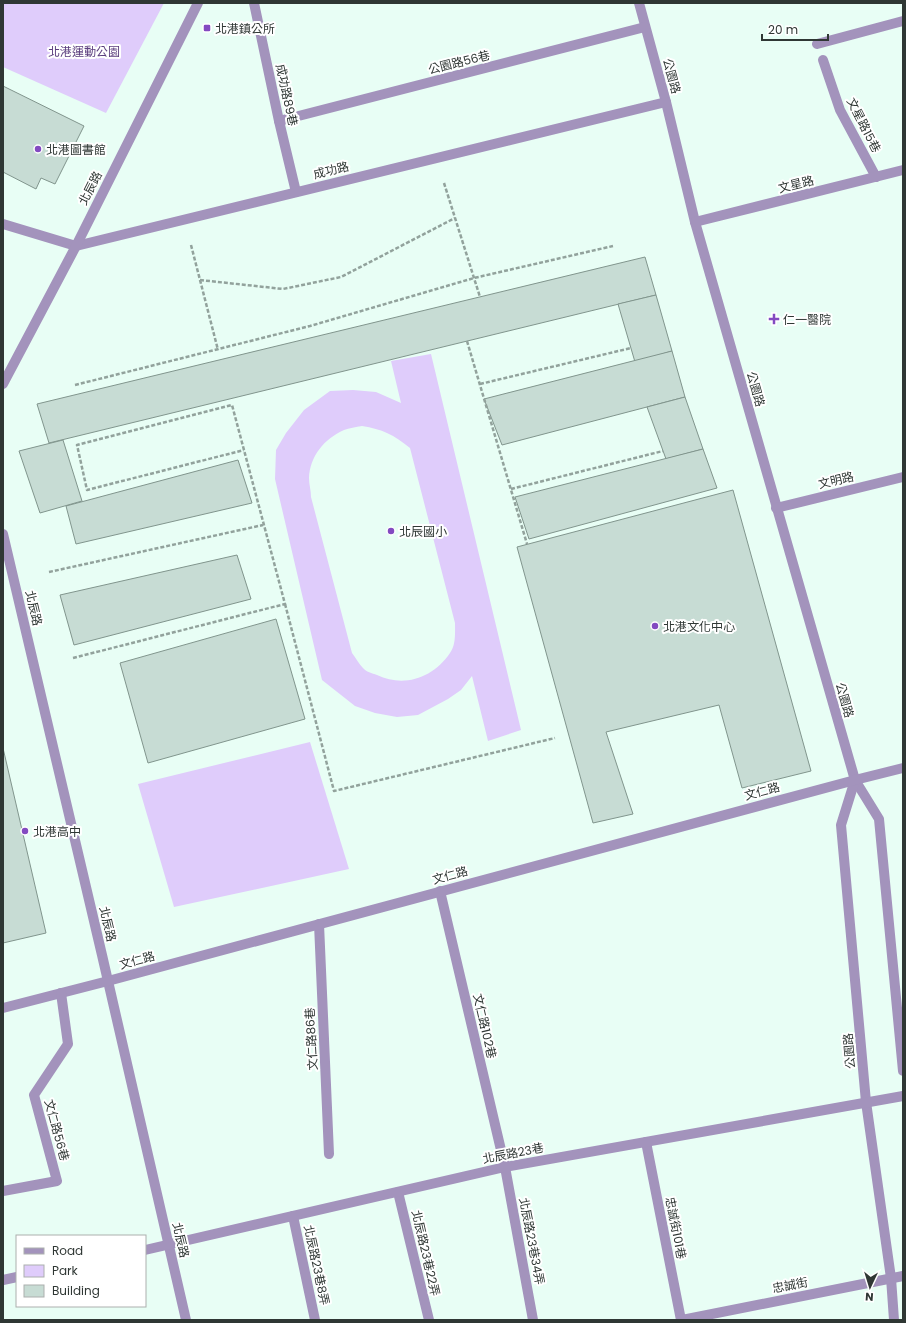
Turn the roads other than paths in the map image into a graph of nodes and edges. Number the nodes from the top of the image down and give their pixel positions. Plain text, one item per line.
1 (198, 3) edge
2 (254, 3) edge
3 (639, 3) edge
4 (903, 21) edge
5 (645, 27) junction
6 (817, 44) dead end
7 (823, 60) dead end
8 (666, 102) junction
9 (279, 121) junction
10 (903, 170) edge
11 (876, 177) junction
12 (296, 192) junction
13 (695, 222) junction
14 (3, 224) edge
15 (76, 246) junction
16 (3, 384) edge
17 (903, 477) edge
18 (776, 508) junction
19 (3, 534) edge
20 (903, 768) edge
21 (855, 780) junction
22 (440, 891) junction
23 (319, 924) junction
24 (108, 981) junction
25 (61, 993) junction
26 (3, 1008) edge
27 (903, 1071) edge
28 (903, 1096) edge
29 (866, 1102) junction
30 (646, 1142) junction
31 (330, 1154) dead end
32 (505, 1167) junction
33 (3, 1191) edge
34 (398, 1192) junction
35 (293, 1216) junction
36 (169, 1245) junction
37 (146, 1250) edge
38 (903, 1276) edge
39 (16, 1277) edge
40 (891, 1278) junction
41 (3, 1280) edge
42 (186, 1320) edge
43 (315, 1320) edge
44 (429, 1320) edge
45 (533, 1320) edge
46 (681, 1320) edge
47 (894, 1320) edge

1 - 15 street, 北辰路
2 - 9 street, 成功路89巷
3 - 5 street, 公園路
4 - 6 street
5 - 8 street, 公園路
5 - 9 street, 公園路56巷
7 - 11 street, 文星路15巷
8 - 12 street, 成功路
8 - 13 street, 公園路
9 - 12 street, 成功路89巷
10 - 11 street, 文星路
11 - 13 street, 文星路
12 - 15 street, 成功路
13 - 18 street, 公園路
14 - 15 street
15 - 16 street, 北辰路
17 - 18 street, 文明路
18 - 21 street, 公園路
19 - 24 street, 北辰路
20 - 21 street, 文仁路
21 - 22 street, 文仁路
21 - 27 street, 公園路
21 - 29 street, 公園路
22 - 23 street, 文仁路
22 - 32 street, 文仁路102巷
23 - 24 street, 文仁路
23 - 31 street, 文仁路86巷
24 - 25 street, 文仁路
24 - 36 street, 北辰路
25 - 26 street, 文仁路
25 - 33 street, 文仁路56巷
28 - 29 street, 北辰路23巷
29 - 30 street, 北辰路23巷
29 - 40 street, 公園路
30 - 32 street, 北辰路23巷
30 - 46 street, 忠誠街101巷
32 - 34 street, 北辰路23巷
32 - 45 street, 北辰路23巷34弄
34 - 35 street, 北辰路23巷
34 - 44 street, 北辰路23巷22弄
35 - 36 street, 北辰路23巷
35 - 43 street, 北辰路23巷8弄
36 - 37 street, 北辰路23巷
36 - 42 street, 北辰路
38 - 40 street, 忠誠街
39 - 41 street
40 - 46 street, 忠誠街
40 - 47 street, 公園路

